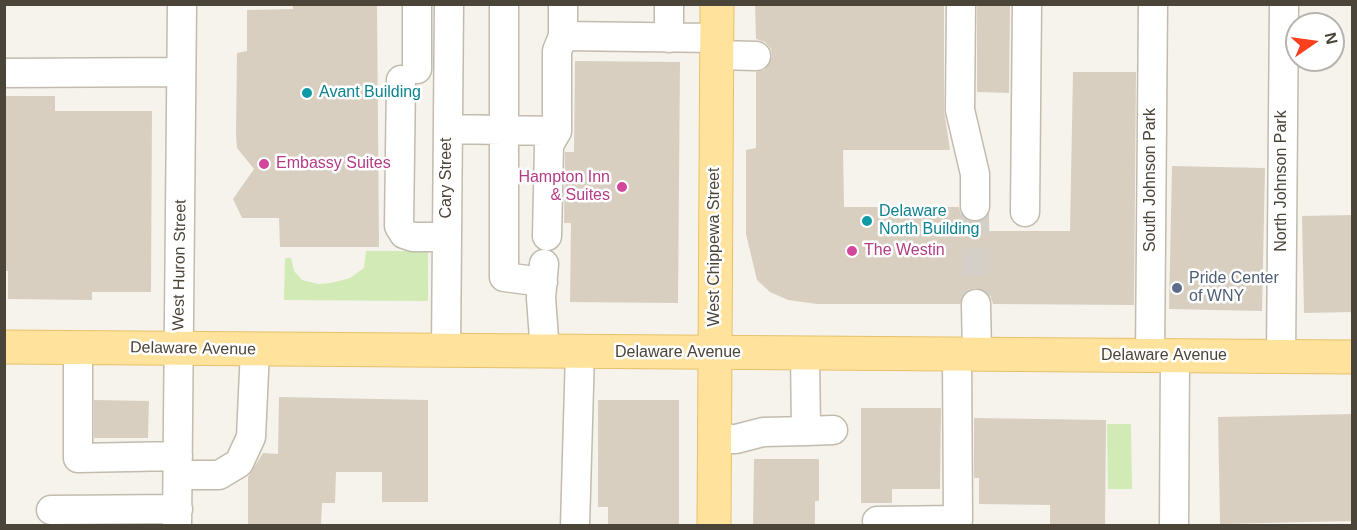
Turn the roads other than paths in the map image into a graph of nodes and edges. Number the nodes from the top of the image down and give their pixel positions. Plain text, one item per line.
1 (182, 4) edge
2 (417, 4) edge
3 (449, 4) edge
4 (504, 4) edge
5 (563, 4) edge
6 (669, 4) edge
7 (717, 4) edge
8 (961, 4) edge
9 (1027, 4) edge
10 (1153, 4) edge
11 (1284, 4) edge
12 (563, 36) junction
13 (669, 38) junction
14 (717, 46) junction
15 (756, 56) dead end
16 (181, 72) junction
17 (4, 73) edge
18 (448, 129) junction
19 (503, 130) junction
20 (557, 131) junction
21 (975, 207) tunnel mouth
22 (1025, 212) dead end
23 (447, 237) junction
24 (545, 260) junction
25 (976, 304) tunnel mouth
26 (4, 347) edge
27 (78, 348) junction
28 (179, 349) junction
29 (255, 350) junction
30 (446, 351) junction
31 (545, 352) junction
32 (580, 352) junction
33 (714, 353) junction
34 (805, 353) junction
35 (967, 355) junction
36 (1163, 356) junction
37 (1281, 357) junction
38 (1353, 357) edge
39 (714, 439) junction
40 (178, 465) junction
41 (51, 510) dead end
42 (177, 517) edge
43 (877, 521) dead end
44 (575, 525) edge
45 (714, 525) edge
46 (1174, 525) edge

1 - 16 street, West Huron Street
2 - 23 street
3 - 18 street, Cary Street
4 - 19 street
5 - 12 street
6 - 13 street
7 - 14 main road, West Chippewa Street
8 - 21 street
9 - 22 street
10 - 36 street, South Johnson Park
11 - 37 street, North Johnson Park
12 - 13 street
12 - 20 street
13 - 14 street
14 - 15 street
14 - 33 main road, West Chippewa Street
16 - 17 street
16 - 28 street, West Huron Street
18 - 19 street
18 - 23 street, Cary Street
19 - 20 street
19 - 24 street
20 - 24 street
23 - 30 street, Cary Street
24 - 31 street
25 - 35 street
26 - 27 main road, Delaware Avenue
27 - 28 main road, Delaware Avenue
27 - 40 street
28 - 29 main road, Delaware Avenue
28 - 40 street, West Huron Street
29 - 30 main road, Delaware Avenue
29 - 40 street
30 - 31 main road, Delaware Avenue
31 - 32 main road, Delaware Avenue
32 - 33 main road, Delaware Avenue
32 - 44 street
33 - 34 main road, Delaware Avenue
33 - 39 main road, West Chippewa Street
34 - 35 main road, Delaware Avenue
34 - 39 street
35 - 36 main road, Delaware Avenue
35 - 43 street
36 - 37 main road, Delaware Avenue
36 - 46 street, South Johnson Park
37 - 38 main road, Delaware Avenue
39 - 45 main road, West Chippewa Street
40 - 42 street, West Huron Street
41 - 42 street

